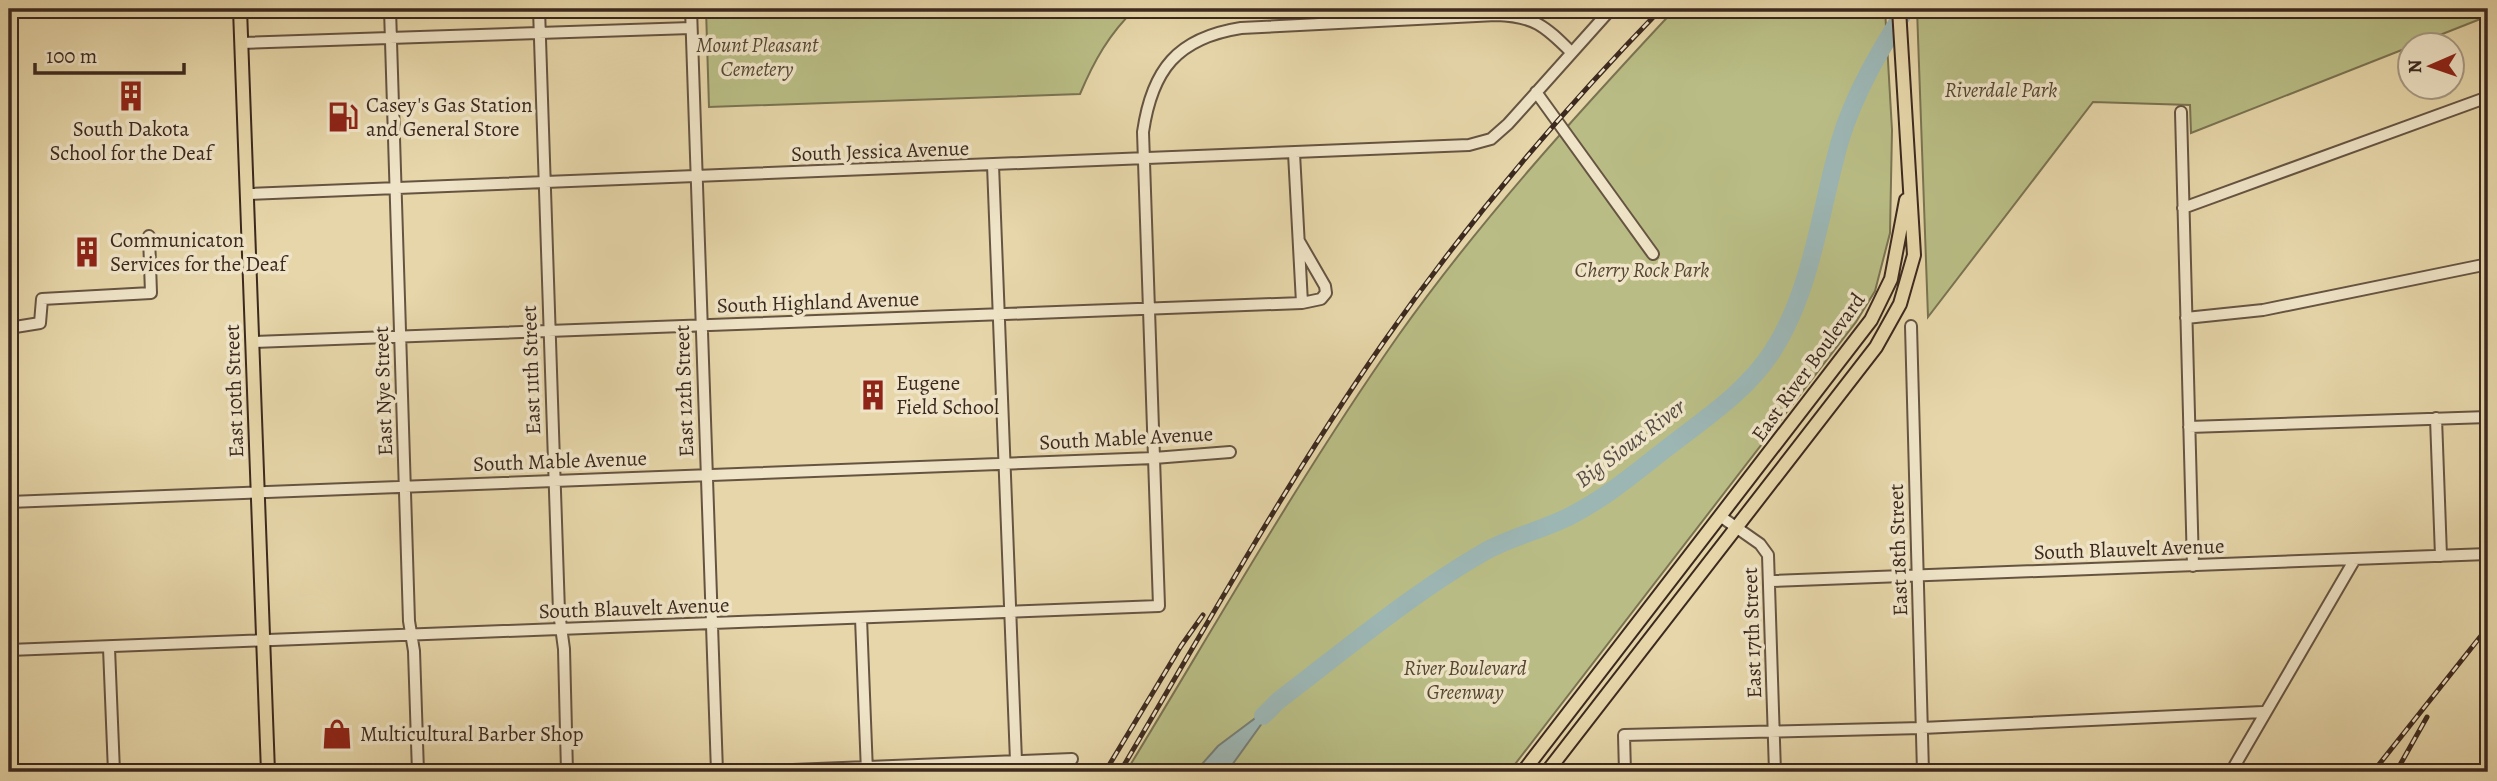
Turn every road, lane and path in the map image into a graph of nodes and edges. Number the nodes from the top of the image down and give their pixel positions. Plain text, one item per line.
1 (240, 9) edge
2 (390, 9) edge
3 (539, 9) edge
4 (691, 9) edge
5 (1611, 9) edge
6 (1899, 9) edge
7 (691, 28) junction
8 (539, 33) junction
9 (391, 38) junction
10 (241, 43) junction
11 (1571, 52) junction
12 (1536, 92) junction
13 (2488, 97) edge
14 (2181, 112) dead end
15 (1294, 153) junction
16 (1143, 159) junction
17 (993, 165) junction
18 (695, 178) junction
19 (544, 183) junction
20 (396, 188) junction
21 (1908, 189) junction
22 (247, 194) junction
23 (2183, 208) junction
24 (149, 236) dead end
25 (1299, 241) junction
26 (1653, 254) dead end
27 (2488, 264) edge
28 (1302, 303) junction
29 (1147, 309) junction
30 (998, 314) junction
31 (2186, 318) junction
32 (1911, 326) dead end
33 (702, 327) junction
34 (9, 328) edge
35 (549, 332) junction
36 (400, 337) junction
37 (252, 342) junction
38 (2488, 416) edge
39 (2436, 418) junction
40 (2189, 427) junction
41 (1230, 452) dead end
42 (1153, 458) junction
43 (1005, 463) junction
44 (707, 475) junction
45 (554, 481) junction
46 (405, 486) junction
47 (256, 492) junction
48 (9, 502) edge
49 (1720, 516) junction
50 (1738, 528) junction
51 (2488, 554) edge
52 (2441, 556) junction
53 (2354, 559) junction
54 (2193, 566) junction
55 (1918, 577) junction
56 (1771, 581) junction
57 (1010, 612) junction
58 (861, 618) junction
59 (712, 625) junction
60 (561, 630) junction
61 (411, 636) junction
62 (262, 642) junction
63 (109, 648) junction
64 (9, 650) edge
65 (2263, 712) junction
66 (1922, 727) junction
67 (1774, 732) junction
68 (1072, 759) dead end
69 (1016, 761) junction
70 (867, 770) edge
71 (114, 772) edge
72 (268, 772) edge
73 (418, 772) edge
74 (568, 772) edge
75 (717, 772) edge
76 (742, 772) edge
77 (1524, 772) edge
78 (1547, 772) edge
79 (1625, 772) edge
80 (1775, 772) edge
81 (1923, 772) edge
82 (2231, 772) edge

1 - 10 main road, East 10th Street
2 - 9 street, East Nye Street
3 - 8 street, East 11th Street
4 - 7 street, East 12th Street
5 - 11 street, South Jessica Avenue
6 - 21 main road
7 - 8 street
7 - 18 street, East 12th Street
8 - 9 street
8 - 19 street, East 11th Street
9 - 10 street
9 - 20 street, East Nye Street
10 - 22 main road, East 10th Street
11 - 12 street, South Jessica Avenue
11 - 16 street
12 - 15 street, South Jessica Avenue
12 - 26 street
13 - 23 street
14 - 23 street
15 - 16 street, South Jessica Avenue
15 - 25 street
16 - 17 street, South Jessica Avenue
16 - 29 street
17 - 18 street, South Jessica Avenue
17 - 30 street
18 - 19 street, South Jessica Avenue
18 - 33 street, East 12th Street
19 - 20 street, South Jessica Avenue
19 - 35 street, East 11th Street
20 - 22 street, South Jessica Avenue
20 - 36 street, East Nye Street
21 - 49 main road, East River Boulevard
21 - 50 main road, East River Boulevard
22 - 37 main road, East 10th Street
23 - 31 street
24 - 34 street
25 - 28 street
25 - 28 street
27 - 31 street
28 - 29 street, South Highland Avenue
29 - 30 street, South Highland Avenue
29 - 42 street
30 - 33 street, South Highland Avenue
30 - 43 street
31 - 40 street
32 - 55 street, East 18th Street
33 - 35 street, South Highland Avenue
33 - 44 street, East 12th Street
35 - 36 street, South Highland Avenue
35 - 45 street, East 11th Street
36 - 37 street, South Highland Avenue
36 - 46 street, East Nye Street
37 - 47 main road, East 10th Street
38 - 39 street
39 - 40 street
39 - 52 street
40 - 54 street
41 - 42 street, South Mable Avenue
42 - 43 street, South Mable Avenue
42 - 57 street, South Blauvelt Avenue
43 - 44 street, South Mable Avenue
43 - 57 street
44 - 45 street, South Mable Avenue
44 - 59 street, East 12th Street
45 - 46 street, South Mable Avenue
45 - 60 street, East 11th Street
46 - 47 street, South Mable Avenue
46 - 61 street, East Nye Street
47 - 48 street, South Mable Avenue
47 - 62 main road, East 10th Street
49 - 50 street, East 17th Street
49 - 77 main road, East River Boulevard
50 - 56 street, East 17th Street
50 - 78 main road, East River Boulevard
51 - 52 street, South Blauvelt Avenue
52 - 53 street, South Blauvelt Avenue
53 - 54 street, South Blauvelt Avenue
53 - 65 street
54 - 55 street, South Blauvelt Avenue
55 - 56 street, South Blauvelt Avenue
55 - 66 street, East 18th Street
56 - 67 street, East 17th Street
57 - 58 street, South Blauvelt Avenue
57 - 69 street
58 - 59 street, South Blauvelt Avenue
58 - 70 street
59 - 60 street, South Blauvelt Avenue
59 - 75 street, East 12th Street
60 - 61 street, South Blauvelt Avenue
60 - 74 street, East 11th Street
61 - 62 street, South Blauvelt Avenue
61 - 73 street, East Nye Street
62 - 63 street, South Blauvelt Avenue
62 - 72 main road, East 10th Street
63 - 64 street, South Blauvelt Avenue
63 - 71 street
65 - 66 street
65 - 82 street
66 - 67 street
66 - 81 street, East 18th Street
67 - 79 street
67 - 80 street, East 17th Street
68 - 69 street
69 - 70 street
70 - 76 street

